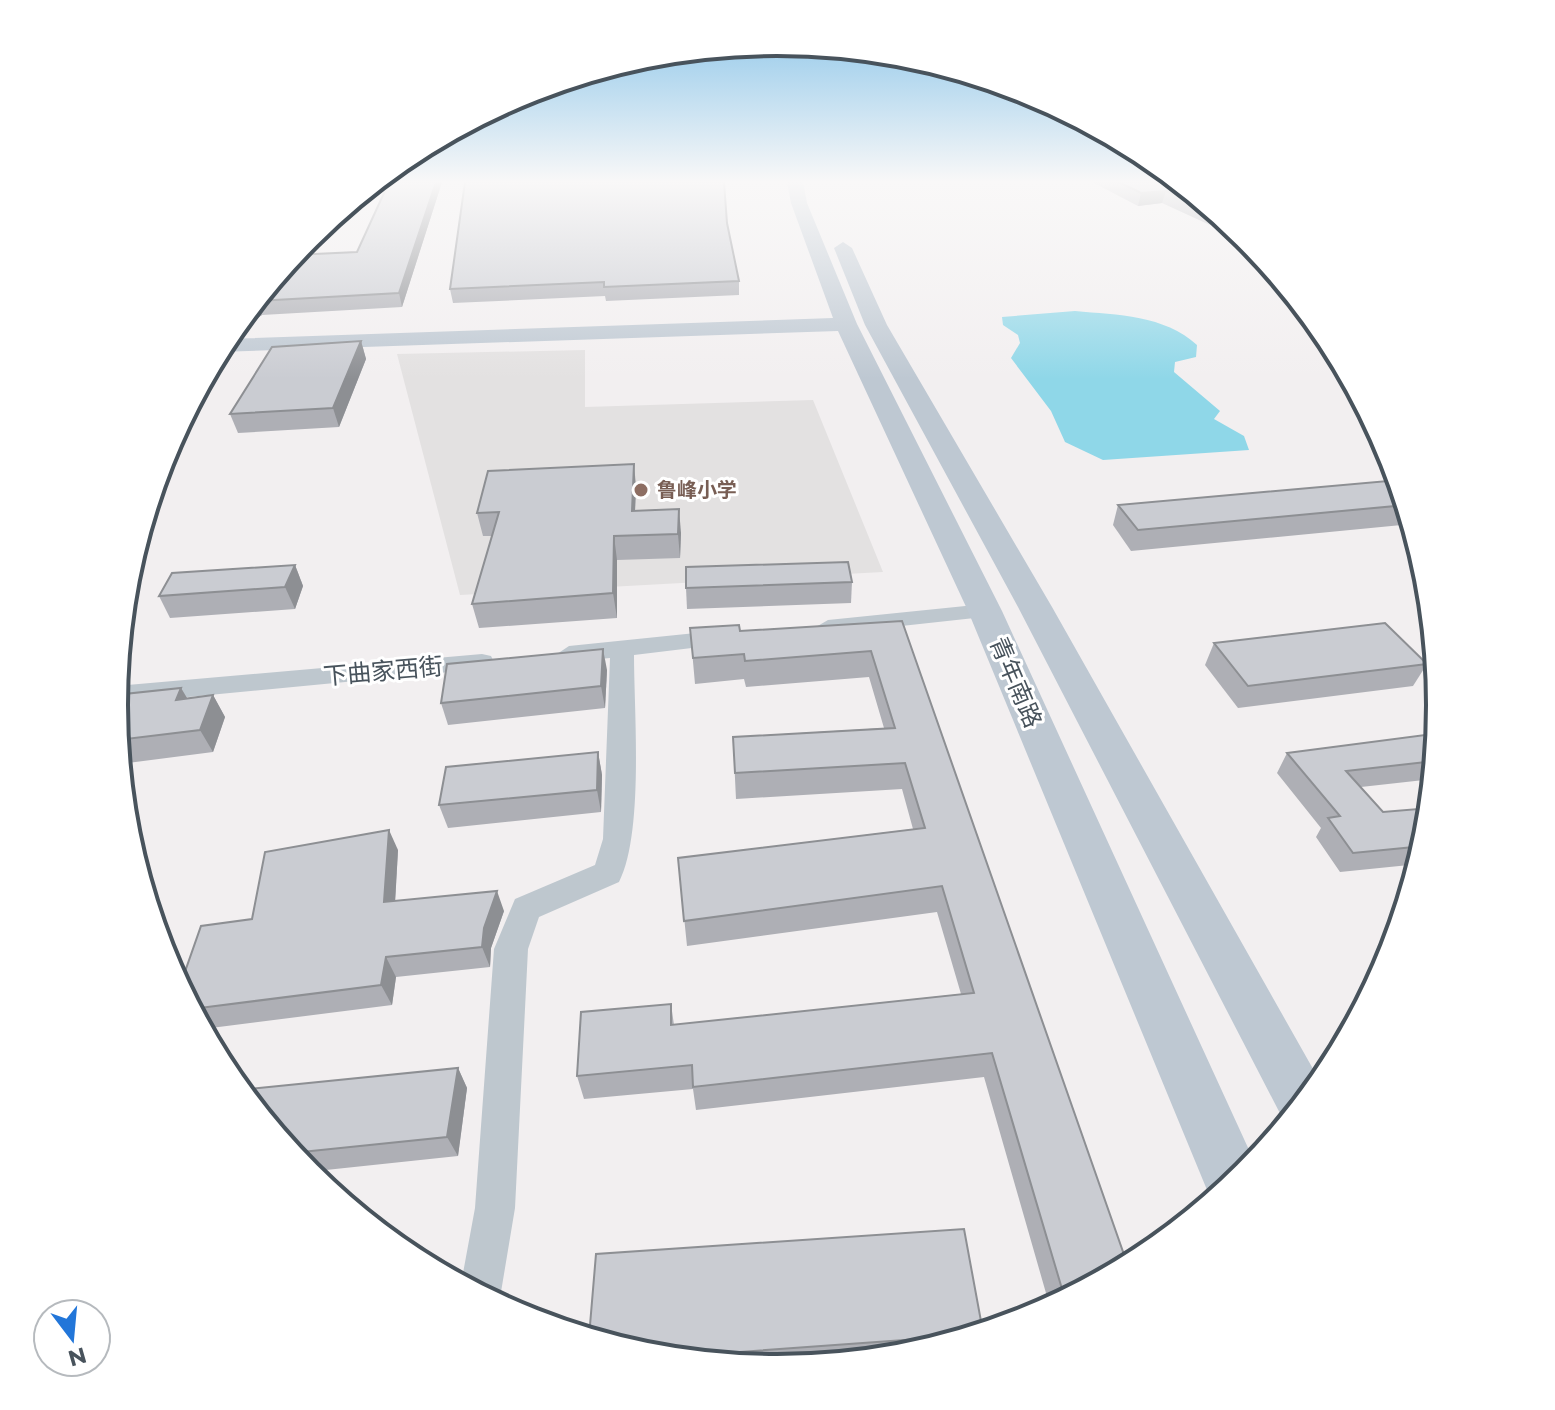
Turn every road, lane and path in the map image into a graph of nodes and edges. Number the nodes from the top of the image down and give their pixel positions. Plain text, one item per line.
1 (816, 248) edge
2 (843, 248) edge
3 (846, 324) junction
4 (237, 345) edge
5 (985, 611) junction
6 (812, 629) edge
7 (749, 636) edge
8 (622, 649) junction
9 (543, 656) edge
10 (512, 659) edge
11 (129, 694) edge
12 (1297, 1093) edge
13 (1228, 1171) edge
14 (483, 1283) edge

1 - 3 main road, 青年南路
2 - 12 main road, 青年南路
3 - 4 main road
3 - 5 main road, 青年南路
5 - 6 street
5 - 13 main road, 青年南路
7 - 8 street
8 - 9 street
8 - 14 street
10 - 11 street, 下曲家西街

